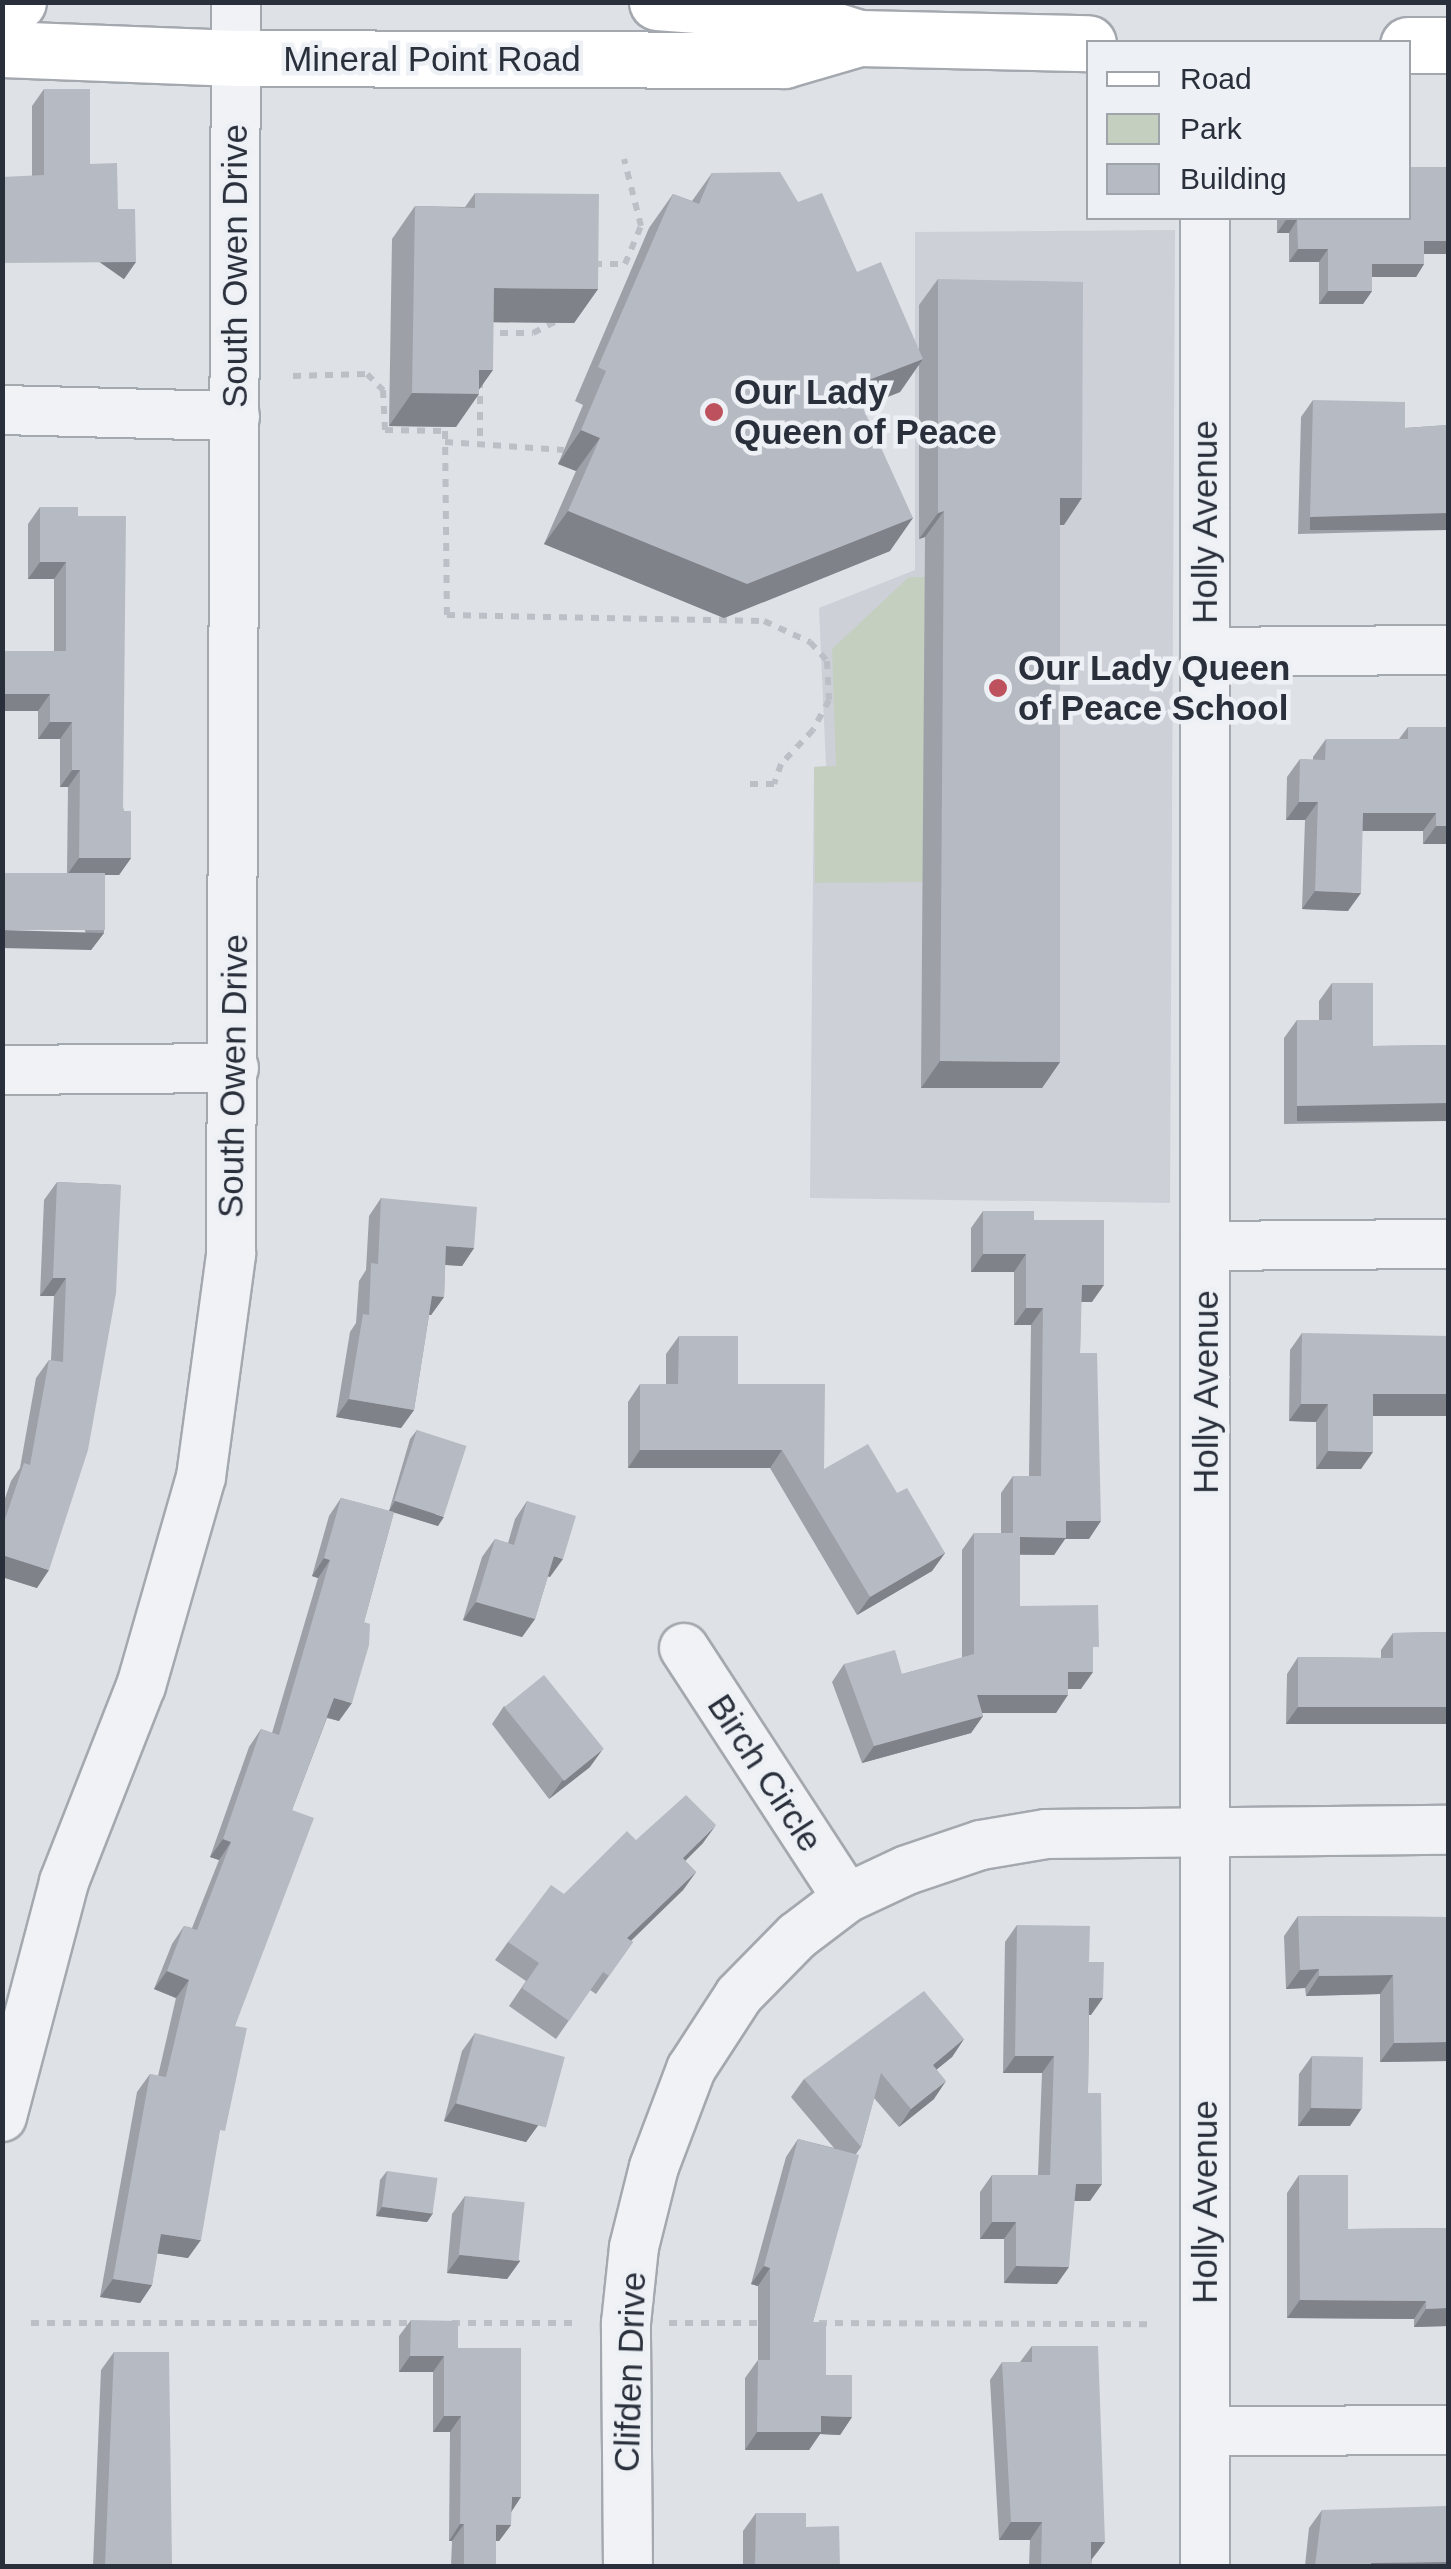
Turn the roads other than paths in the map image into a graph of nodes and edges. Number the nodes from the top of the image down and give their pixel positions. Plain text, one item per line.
1 (18, 2) edge
2 (236, 2) edge
3 (657, 2) edge
4 (2, 4) edge
5 (859, 38) junction
6 (1086, 43) edge
7 (1411, 45) edge
8 (1448, 45) edge
9 (2, 49) edge
10 (236, 58) junction
11 (1204, 220) edge
12 (2, 410) edge
13 (235, 416) junction
14 (1448, 650) edge
15 (1204, 652) junction
16 (234, 1068) junction
17 (2, 1070) edge
18 (1448, 1244) edge
19 (1204, 1246) junction
20 (684, 1648) dead end
21 (1448, 1830) edge
22 (1205, 1831) junction
23 (847, 1898) junction
24 (2, 2117) edge
25 (1448, 2430) edge
26 (1205, 2431) junction
27 (628, 2566) edge
28 (1205, 2566) edge

1 - 4 main road
2 - 10 street, South Owen Drive
3 - 5 main road, Mineral Point Road
5 - 6 main road, Mineral Point Road
5 - 10 main road, Mineral Point Road
7 - 8 main road
9 - 10 main road, Mineral Point Road
10 - 13 street, South Owen Drive
11 - 15 street, Holly Avenue
12 - 13 street
13 - 16 street, South Owen Drive
14 - 15 street
15 - 19 street, Holly Avenue
16 - 17 street
16 - 24 street, South Owen Drive
18 - 19 street
19 - 22 street, Holly Avenue
20 - 23 street, Birch Circle
21 - 22 street, Clifden Drive
22 - 23 street, Clifden Drive
22 - 26 street, Holly Avenue
23 - 27 street, Clifden Drive
25 - 26 street
26 - 28 street, Holly Avenue

